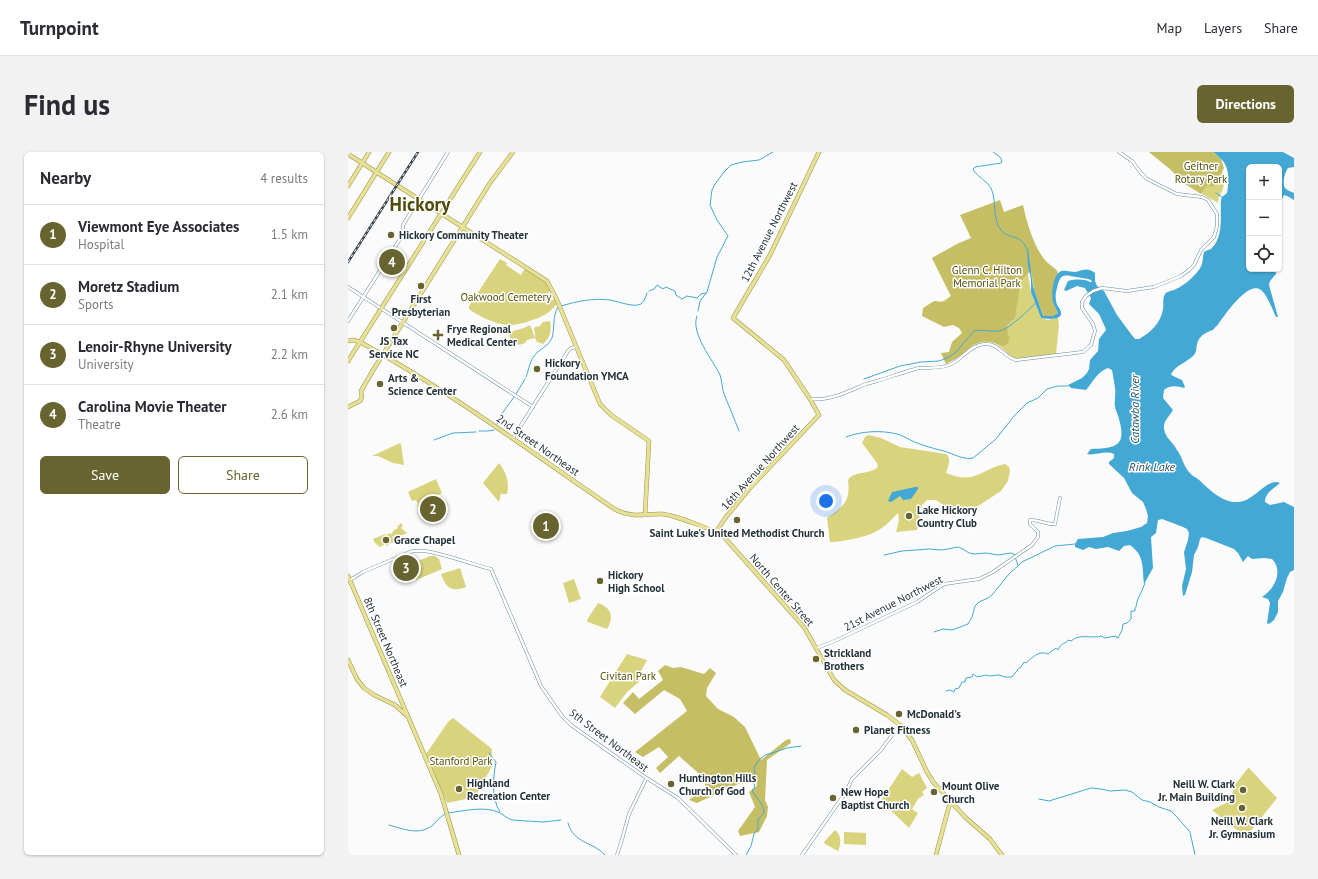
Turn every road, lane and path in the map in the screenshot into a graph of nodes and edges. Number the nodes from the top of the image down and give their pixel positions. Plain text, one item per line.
1 (369, 152) edge
2 (389, 152) edge
3 (448, 152) edge
4 (480, 152) edge
5 (513, 152) edge
6 (819, 152) edge
7 (1120, 152) edge
8 (348, 154) edge
9 (362, 163) junction
10 (377, 172) junction
11 (348, 186) edge
12 (419, 199) junction
13 (441, 214) junction
14 (348, 218) edge
15 (463, 227) junction
16 (348, 287) edge
17 (363, 297) junction
18 (381, 309) junction
19 (348, 321) edge
20 (402, 323) junction
21 (348, 341) edge
22 (360, 342) junction
23 (576, 347) junction
24 (383, 355) junction
25 (348, 361) edge
26 (810, 399) junction
27 (348, 407) edge
28 (533, 407) junction
29 (513, 438) junction
30 (1060, 498) dead end
31 (645, 515) junction
32 (716, 532) junction
33 (349, 578) edge
34 (817, 648) junction
35 (348, 660) edge
36 (406, 715) junction
37 (900, 725) junction
38 (646, 778) junction
39 (952, 804) junction
40 (459, 855) edge
41 (616, 855) edge
42 (736, 855) edge
43 (802, 855) edge
44 (936, 855) edge
45 (1002, 855) edge

1 - 9 main road
2 - 10 main road
3 - 12 street
4 - 13 main road
5 - 15 main road
6 - 26 main road, 12th Avenue Northwest
7 - 26 street
8 - 9 main road
9 - 10 main road
9 - 11 main road
10 - 12 main road
10 - 14 main road
12 - 13 main road
12 - 17 street
13 - 15 main road
13 - 18 main road
15 - 20 main road
15 - 23 main road
16 - 17 street
17 - 18 street
17 - 19 street
18 - 20 street
18 - 22 main road
20 - 24 main road
20 - 28 street
21 - 22 main road
22 - 24 main road, 2nd Street Northeast
22 - 25 main road
23 - 28 street
23 - 31 main road
24 - 27 main road
24 - 29 main road, 2nd Street Northeast
26 - 32 main road, 16th Avenue Northwest
28 - 29 street
29 - 31 main road, 2nd Street Northeast
30 - 34 street, 21st Avenue Northwest
31 - 32 main road, 2nd Street Northeast
32 - 34 main road, North Center Street
33 - 36 main road, 8th Street Northeast
33 - 38 street, 5th Street Northeast
34 - 37 main road, North Center Street
35 - 36 main road
36 - 40 main road, 8th Street Northeast
37 - 39 main road, North Center Street
37 - 43 street
38 - 41 street
38 - 42 street, 5th Street Northeast
39 - 44 main road
39 - 45 main road, North Center Street

